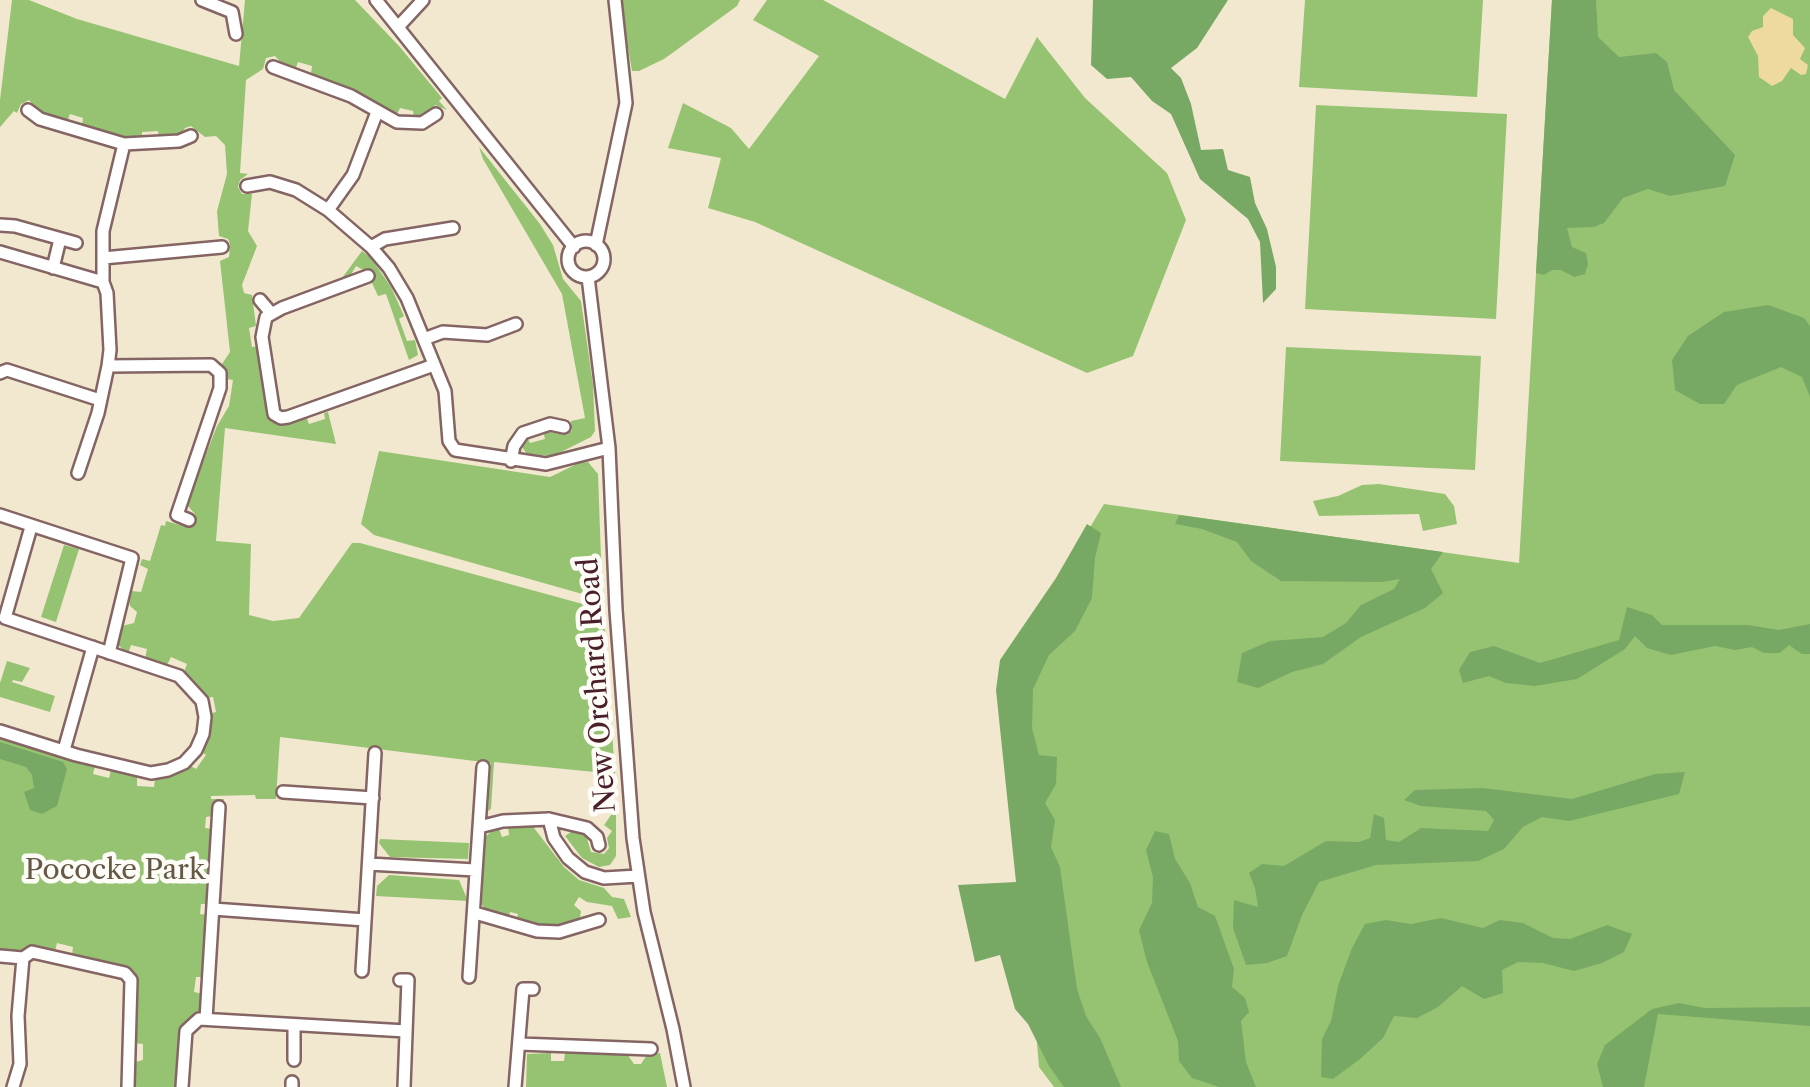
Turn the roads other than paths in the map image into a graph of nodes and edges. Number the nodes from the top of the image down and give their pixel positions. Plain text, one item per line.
1 (202, 0) edge
2 (376, 0) edge
3 (423, 0) edge
4 (615, 0) edge
5 (398, 26) junction
6 (236, 34) dead end
7 (273, 67) dead end
8 (28, 110) dead end
9 (378, 112) junction
10 (436, 114) dead end
11 (191, 136) dead end
12 (124, 144) junction
13 (247, 186) dead end
14 (328, 210) junction
15 (0, 225) edge
16 (453, 228) dead end
17 (60, 239) junction
18 (76, 243) dead end
19 (596, 245) junction
20 (574, 246) junction
21 (222, 247) dead end
22 (371, 247) junction
23 (0, 252) edge
24 (103, 258) junction
25 (53, 268) junction
26 (368, 276) dead end
27 (588, 277) junction
28 (102, 282) junction
29 (260, 300) dead end
30 (271, 312) junction
31 (516, 324) dead end
32 (424, 339) junction
33 (108, 366) junction
34 (434, 366) junction
35 (0, 373) edge
36 (100, 400) junction
37 (564, 426) dead end
38 (610, 448) junction
39 (511, 461) junction
40 (78, 473) dead end
41 (0, 515) edge
42 (189, 520) dead end
43 (31, 527) junction
44 (0, 570) edge
45 (17, 576) junction
46 (93, 647) junction
47 (109, 652) junction
48 (0, 731) edge
49 (64, 750) junction
50 (375, 754) dead end
51 (482, 768) dead end
52 (283, 792) dead end
53 (372, 798) junction
54 (218, 807) dead end
55 (549, 819) junction
56 (479, 827) junction
57 (599, 845) dead end
58 (368, 864) junction
59 (475, 870) junction
60 (638, 876) junction
61 (213, 909) junction
62 (475, 913) junction
63 (365, 920) junction
64 (600, 920) dead end
65 (0, 956) edge
66 (23, 958) junction
67 (362, 971) dead end
68 (469, 977) dead end
69 (400, 980) dead end
70 (533, 989) dead end
71 (206, 1019) junction
72 (294, 1027) junction
73 (406, 1031) junction
74 (520, 1044) junction
75 (636, 1048) junction
76 (651, 1049) dead end
77 (294, 1060) dead end
78 (638, 1063) dead end
79 (13, 1087) edge
80 (128, 1087) edge
81 (182, 1087) edge
82 (404, 1087) edge
83 (418, 1087) edge
84 (515, 1087) edge
85 (684, 1087) edge

1 - 6 street
2 - 5 street
3 - 5 street
4 - 19 street
5 - 20 street
7 - 9 street
8 - 12 street
9 - 10 street
9 - 14 street
11 - 12 street
12 - 24 street
13 - 14 street
14 - 22 street
15 - 17 street
16 - 22 street
17 - 18 street
17 - 25 street
19 - 20 street
19 - 27 street
20 - 27 street
21 - 24 street
22 - 32 street
23 - 25 street
24 - 28 street
25 - 28 street
26 - 30 street
27 - 38 street, New Orchard Road
28 - 33 street
29 - 30 street
30 - 34 street
31 - 32 street
32 - 34 street
33 - 36 street
33 - 42 street
34 - 39 street
35 - 36 street
36 - 40 street
37 - 39 street
38 - 39 street
38 - 60 street, New Orchard Road
41 - 43 street
43 - 45 street
43 - 47 street
44 - 45 street
45 - 46 street
46 - 47 street
46 - 49 street
47 - 49 street
48 - 49 street
50 - 53 street
51 - 56 street
52 - 53 street
53 - 58 street
54 - 61 street
55 - 56 street
55 - 57 street
55 - 60 street
56 - 59 street
58 - 59 street
58 - 63 street
59 - 62 street
60 - 85 street, New Orchard Road
61 - 63 street
61 - 71 street
62 - 64 street
62 - 68 street
63 - 67 street
65 - 66 street
66 - 79 street
66 - 80 street
69 - 73 street
70 - 74 street
71 - 72 street
71 - 81 street
72 - 73 street
72 - 77 street
73 - 82 street
74 - 75 street
74 - 84 street
75 - 76 street
75 - 78 street
82 - 83 street

